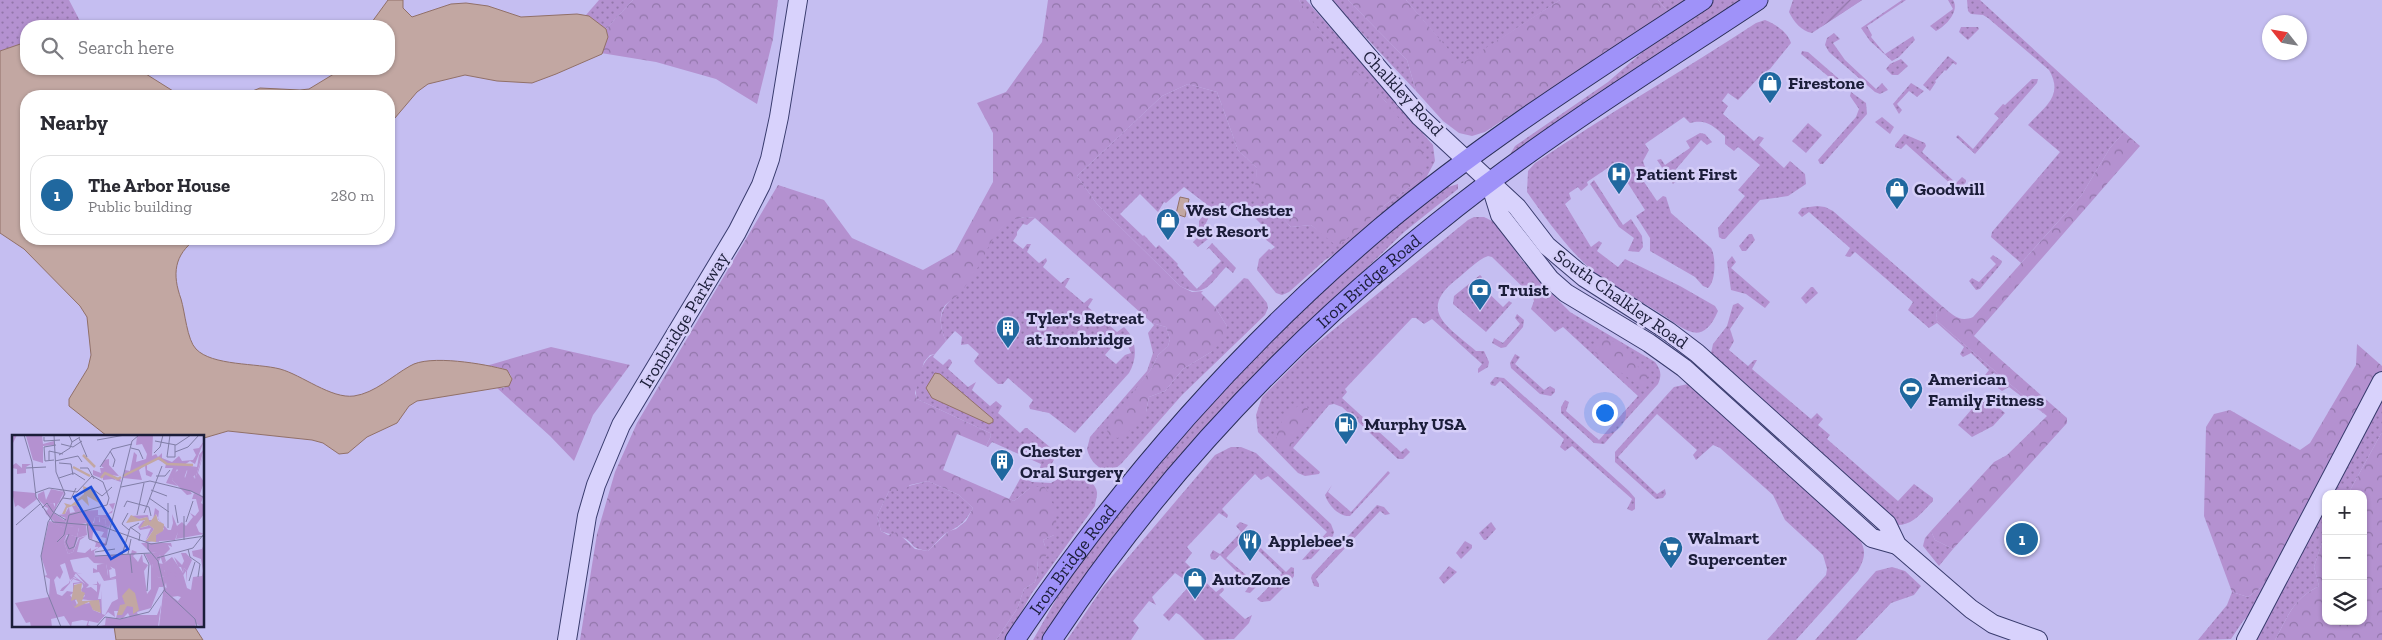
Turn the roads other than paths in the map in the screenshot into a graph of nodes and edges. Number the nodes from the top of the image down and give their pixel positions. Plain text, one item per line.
1 (798, 0) edge
2 (1320, 0) edge
3 (1703, 0) edge
4 (1758, 0) edge
5 (1468, 160) junction
6 (1490, 183) junction
7 (2382, 381) edge
8 (567, 640) edge
9 (1015, 640) edge
10 (1052, 640) edge
11 (2038, 640) edge
12 (2246, 640) edge

1 - 8 street, Ironbridge Parkway
2 - 5 street, Chalkley Road
3 - 5 main road, Iron Bridge Road
4 - 6 main road, Iron Bridge Road
5 - 6 street, Chalkley Road
5 - 9 main road, Iron Bridge Road
6 - 10 main road, Iron Bridge Road
6 - 11 street, South Chalkley Road
7 - 12 street

